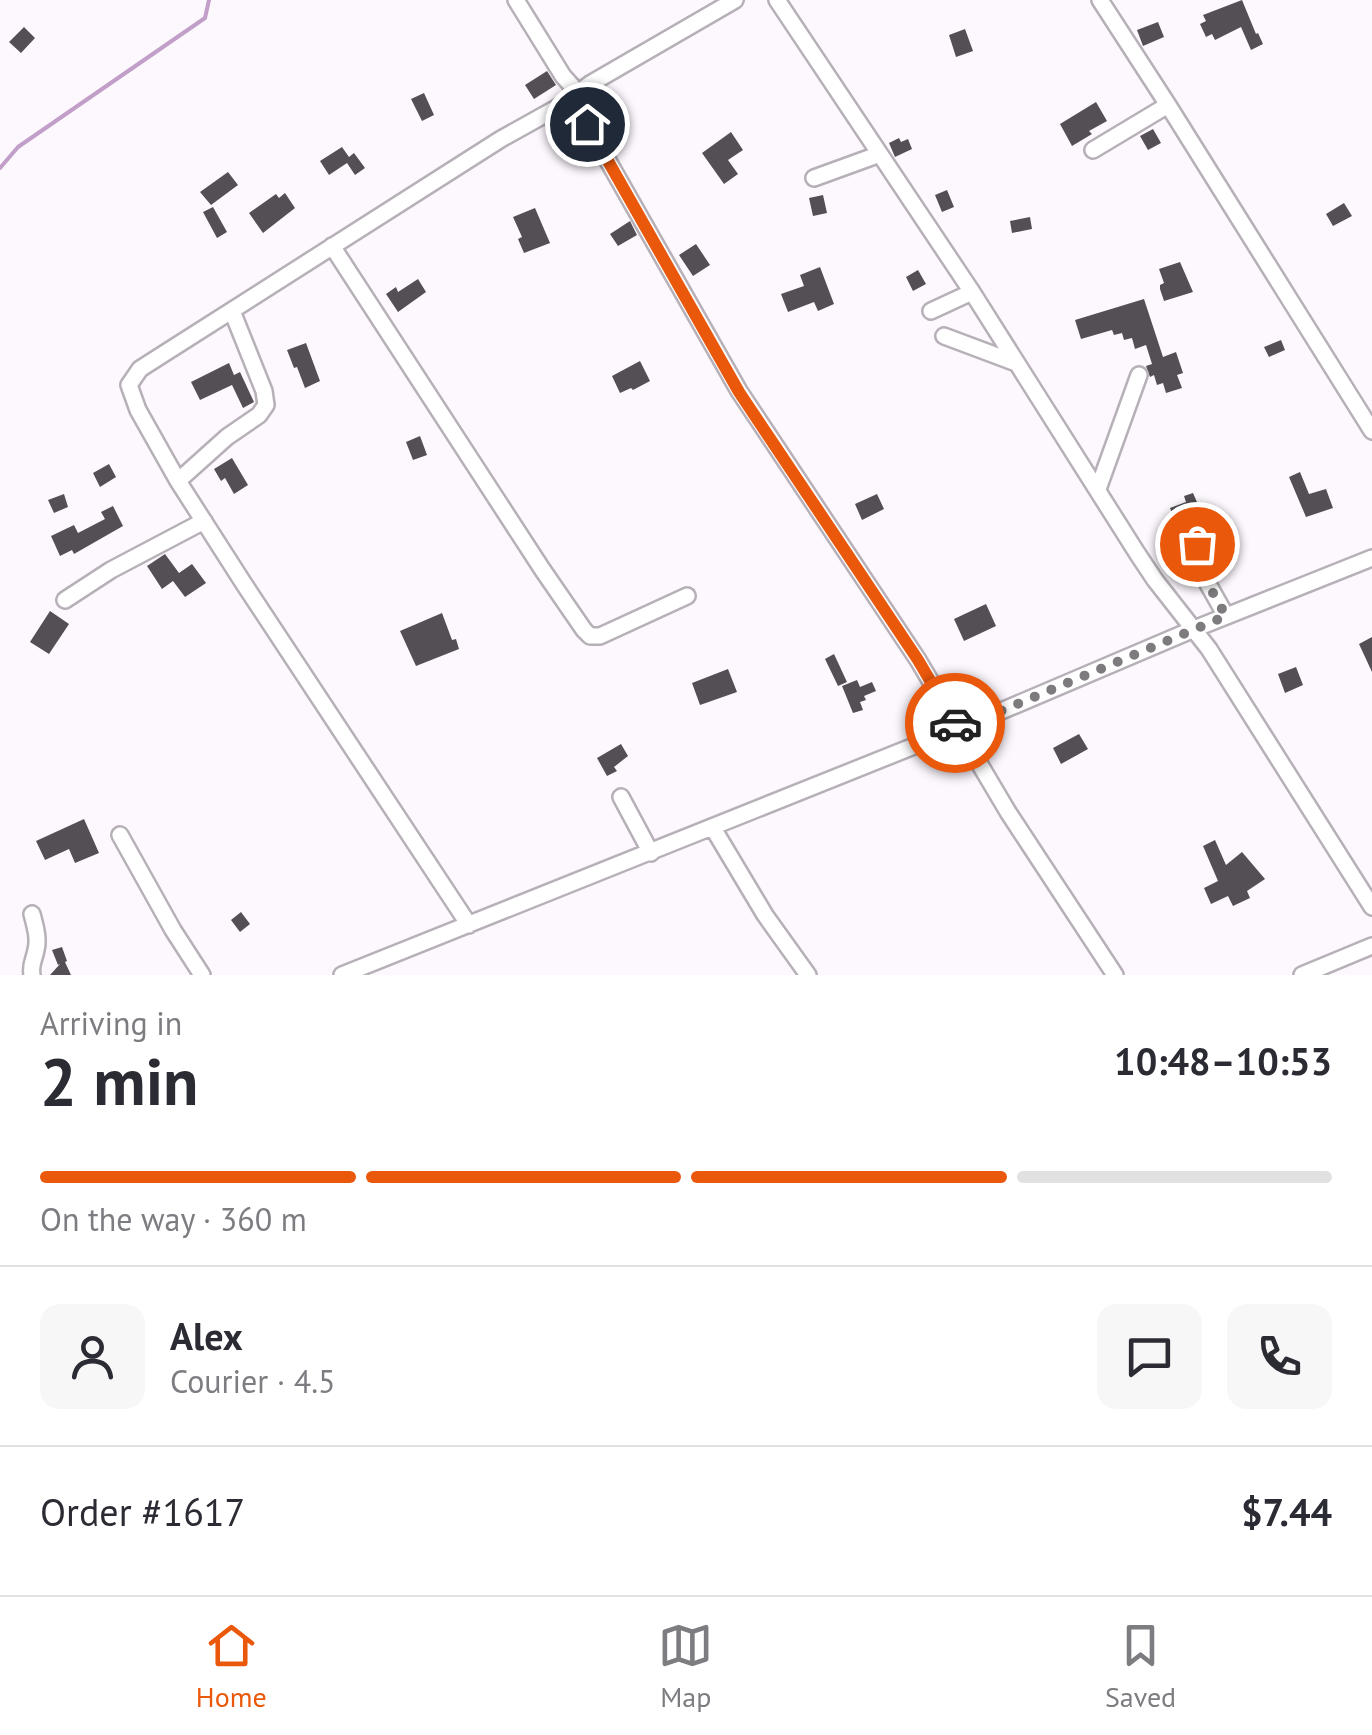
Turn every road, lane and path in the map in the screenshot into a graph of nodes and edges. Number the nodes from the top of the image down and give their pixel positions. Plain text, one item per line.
1 (516, 0) edge
2 (734, 0) edge
3 (776, 0) edge
4 (1100, 0) edge
5 (580, 96) junction
6 (1168, 105) junction
7 (1094, 150) dead end
8 (880, 154) junction
9 (814, 178) dead end
10 (332, 246) junction
11 (972, 292) junction
12 (232, 311) junction
13 (930, 311) dead end
14 (944, 336) dead end
15 (1016, 364) junction
16 (1139, 375) dead end
17 (1372, 431) edge
18 (178, 481) junction
19 (1098, 489) junction
20 (204, 522) junction
21 (1197, 544) dead end
22 (1372, 558) edge
23 (688, 596) dead end
24 (66, 600) dead end
25 (1226, 616) junction
26 (1194, 629) junction
27 (958, 729) junction
28 (620, 797) dead end
29 (712, 828) junction
30 (120, 835) dead end
31 (651, 853) junction
32 (1372, 908) edge
33 (32, 914) dead end
34 (469, 925) junction
35 (1372, 946) edge
36 (32, 975) edge
37 (202, 975) edge
38 (342, 975) edge
39 (808, 975) edge
40 (1116, 975) edge
41 (1302, 975) edge

1 - 5 street
2 - 5 street
3 - 8 street
4 - 6 street
5 - 10 street
5 - 27 street
6 - 7 street
6 - 17 street
8 - 9 street
8 - 11 street
10 - 12 street
10 - 23 street
11 - 13 street
11 - 15 street
12 - 18 street
12 - 18 street
14 - 15 street
15 - 19 street
16 - 19 street
18 - 20 street
19 - 26 street
20 - 24 street
20 - 34 street
21 - 25 street
22 - 25 street
25 - 26 street
26 - 27 street
26 - 32 street
27 - 29 street
27 - 40 street
28 - 31 street
29 - 31 street
29 - 39 street
30 - 37 street
31 - 34 street
33 - 36 street
34 - 38 street
35 - 41 street

